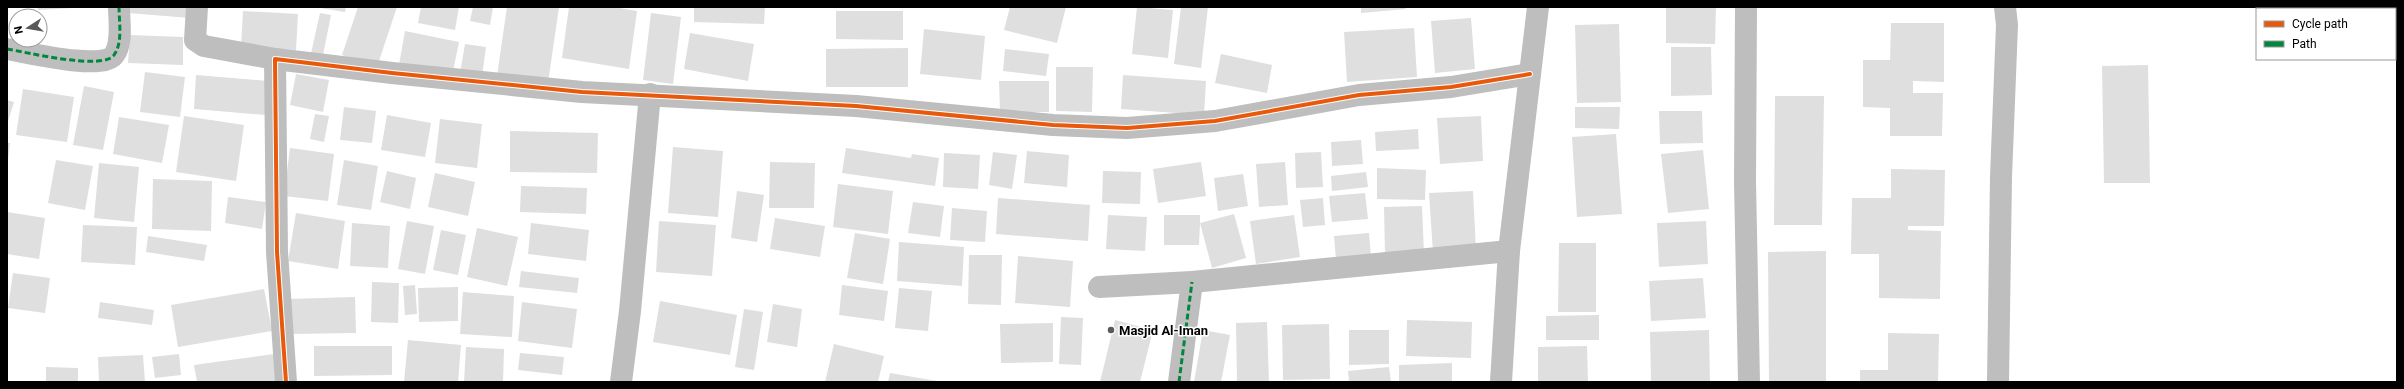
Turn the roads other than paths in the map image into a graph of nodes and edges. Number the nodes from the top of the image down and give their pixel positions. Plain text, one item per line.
1 (119, 7) edge
2 (197, 7) edge
3 (1538, 7) edge
4 (1746, 7) edge
5 (2005, 7) edge
6 (7, 49) edge
7 (275, 59) junction
8 (1530, 74) junction
9 (650, 94) junction
10 (1508, 251) junction
11 (1192, 282) junction
12 (1099, 287) dead end
13 (286, 382) edge
14 (621, 382) edge
15 (1179, 382) edge
16 (1500, 382) edge
17 (1749, 382) edge
18 (1998, 382) edge

1 - 6 street
2 - 7 street
3 - 8 street
4 - 17 street
5 - 18 street
7 - 9 street
7 - 13 street
8 - 9 street
8 - 10 street
9 - 14 street
10 - 11 street
10 - 16 street
11 - 12 street
11 - 15 street

